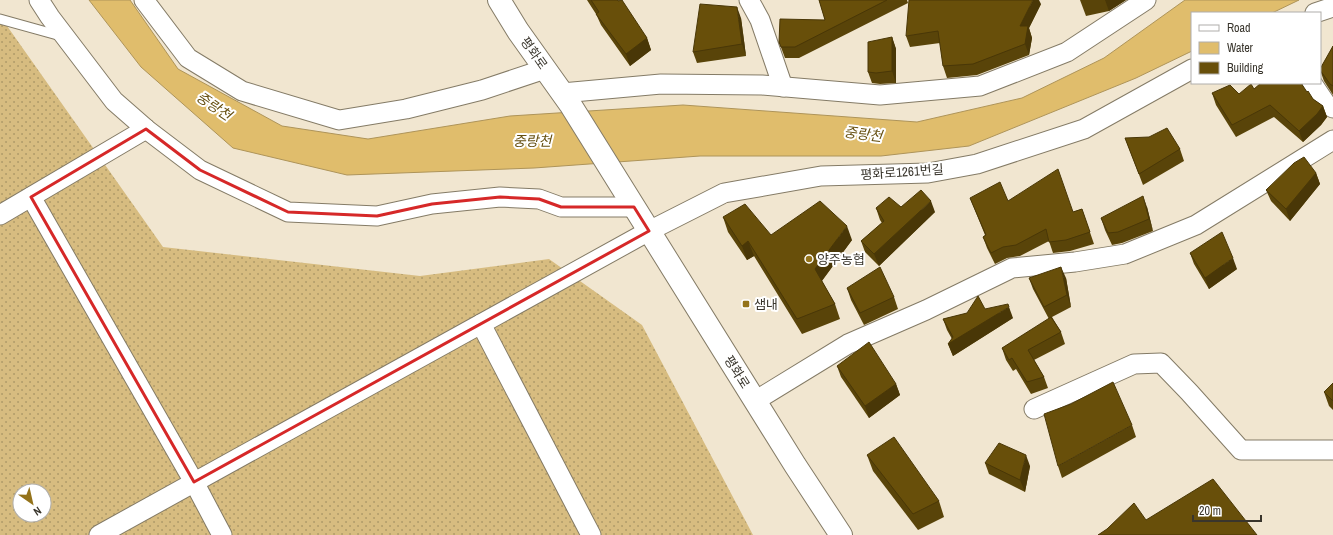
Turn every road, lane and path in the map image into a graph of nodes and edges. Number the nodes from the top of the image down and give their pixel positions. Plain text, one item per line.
1 (39, 0) edge
2 (144, 0) edge
3 (499, 0) edge
4 (1146, 0) edge
5 (751, 1) edge
6 (1333, 7) edge
7 (1318, 12) edge
8 (0, 19) edge
9 (66, 38) junction
10 (545, 69) junction
11 (1191, 70) edge
12 (1313, 84) edge
13 (782, 87) junction
14 (566, 99) junction
15 (1333, 108) edge
16 (146, 129) junction
17 (1333, 140) edge
18 (31, 197) junction
19 (634, 207) junction
20 (0, 215) edge
21 (649, 231) junction
22 (481, 324) junction
23 (755, 401) junction
24 (1034, 409) dead end
25 (1333, 450) edge
26 (194, 482) junction
27 (99, 535) edge
28 (222, 535) edge
29 (591, 535) edge
30 (841, 535) edge

1 - 9 street
2 - 10 street
3 - 10 main road, 평화로
4 - 13 street
5 - 13 street
6 - 7 street
8 - 9 lane
9 - 16 street
10 - 14 main road, 평화로
11 - 21 street, 평화로1261번길
12 - 15 street
13 - 14 street
14 - 19 main road, 평화로
16 - 18 street
16 - 19 street
17 - 23 street
18 - 20 street
18 - 26 street
19 - 21 main road, 평화로
21 - 22 street, 평화로1261번길
21 - 23 main road, 평화로
22 - 26 street, 평화로1261번길
22 - 29 street
23 - 30 main road, 평화로
24 - 25 street
26 - 27 street, 평화로1261번길
26 - 28 street

